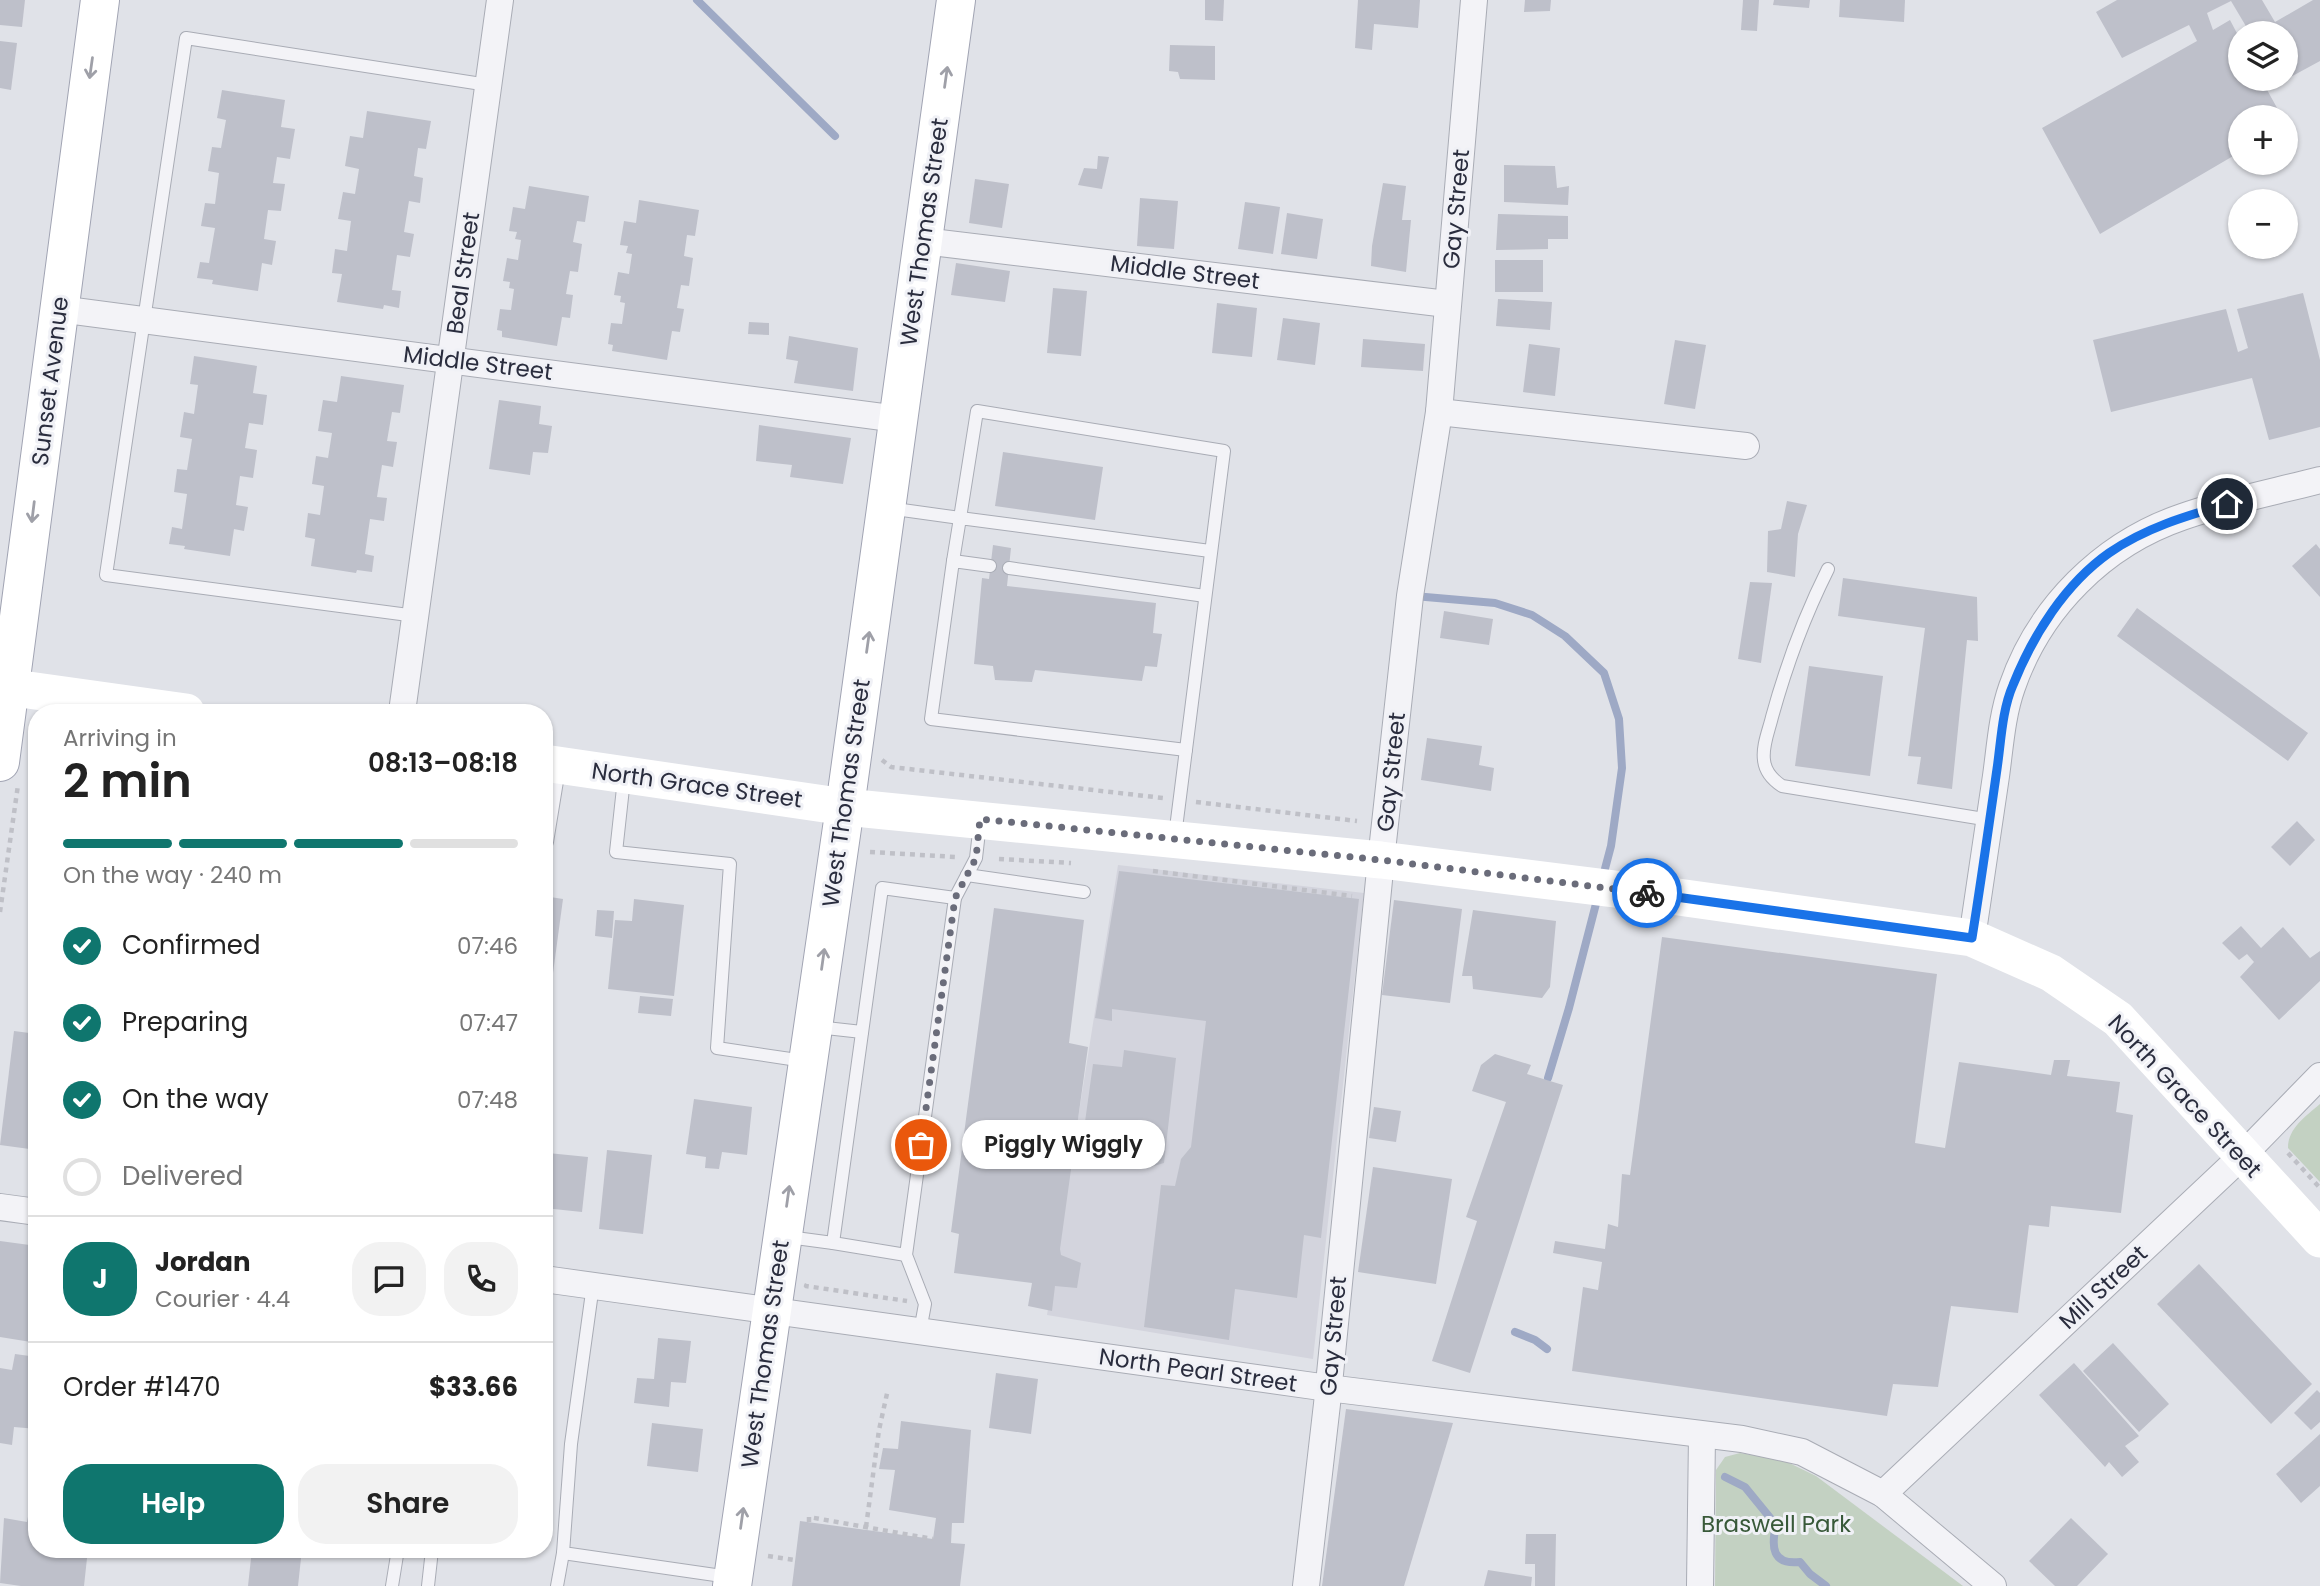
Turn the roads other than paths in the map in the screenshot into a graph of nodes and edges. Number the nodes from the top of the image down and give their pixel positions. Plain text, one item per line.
1 (100, 0) edge
2 (500, 0) edge
3 (956, 0) edge
4 (1474, 0) edge
5 (488, 85) junction
6 (923, 241) junction
7 (1447, 304) junction
8 (58, 309) junction
9 (144, 320) junction
10 (451, 360) junction
11 (1439, 412) junction
12 (898, 419) junction
13 (1746, 446) dead end
14 (2320, 480) edge
15 (887, 508) junction
16 (960, 518) junction
17 (1210, 551) junction
18 (953, 561) junction
19 (990, 566) dead end
20 (1009, 568) dead end
21 (1828, 569) dead end
22 (1205, 596) junction
23 (416, 617) junction
24 (5, 687) edge
25 (128, 704) edge
26 (403, 704) edge
27 (1186, 750) junction
28 (553, 764) edge
29 (10, 769) edge
30 (624, 775) junction
31 (845, 807) junction
32 (980, 819) junction
33 (1990, 820) junction
34 (1175, 840) junction
35 (1381, 860) junction
36 (967, 876) junction
37 (1084, 892) dead end
38 (955, 898) junction
39 (1972, 938) junction
40 (862, 1032) junction
41 (810, 1044) junction
42 (2320, 1076) edge
43 (2242, 1156) junction
44 (0, 1207) edge
45 (28, 1211) edge
46 (797, 1238) junction
47 (2320, 1238) edge
48 (833, 1243) junction
49 (906, 1255) junction
50 (553, 1280) edge
51 (593, 1285) junction
52 (771, 1310) junction
53 (920, 1331) junction
54 (1328, 1388) junction
55 (1702, 1435) junction
56 (1883, 1494) junction
57 (563, 1553) junction
58 (397, 1558) edge
59 (429, 1558) edge
60 (744, 1577) edge
61 (392, 1586) edge
62 (428, 1586) edge
63 (557, 1586) edge
64 (1306, 1586) edge
65 (1700, 1586) edge
66 (1993, 1586) edge

1 -> 8 main road, Sunset Avenue
2 - 5 street, Beal Street
6 -> 3 main road, West Thomas Street
4 - 7 street, Gay Street
5 - 9 lane
5 - 10 street, Beal Street
6 - 7 street, Middle Street
6 - 12 main road, West Thomas Street
7 - 11 street, Gay Street
8 - 9 street, Middle Street
8 -> 24 main road, Sunset Avenue
9 - 10 street, Middle Street
9 - 23 lane
10 - 12 street, Middle Street
10 - 23 street, Beal Street
11 - 13 street
11 - 35 street, Gay Street
12 - 15 main road, West Thomas Street
14 - 33 street
15 - 16 lane
31 -> 15 main road, West Thomas Street
16 - 17 lane
16 - 17 lane
16 - 18 lane
17 - 22 lane
18 - 19 lane
18 - 27 lane
20 - 22 lane
21 - 33 lane
22 - 27 lane
23 - 26 street, Beal Street
24 - 25 main road
24 - 29 main road, Sunset Avenue
27 - 34 lane
28 - 30 main road, North Grace Street
30 - 31 main road, North Grace Street
30 - 41 lane
31 - 32 main road, North Grace Street
41 -> 31 main road, West Thomas Street
32 - 34 main road, North Grace Street
32 - 36 lane
33 - 39 street
34 - 35 main road, North Grace Street
35 - 39 main road, North Grace Street
35 - 54 street, Gay Street
36 - 37 lane
36 - 38 lane
38 - 40 lane
38 - 49 lane
39 - 43 main road, North Grace Street
40 - 41 lane
40 - 48 lane
46 -> 41 main road, West Thomas Street
42 - 43 street, Mill Street
43 - 47 main road, North Grace Street
43 - 56 street, Mill Street
44 - 45 street
46 - 48 lane
46 - 52 main road, West Thomas Street
48 - 49 lane
49 - 53 lane
50 - 51 street, North Pearl Street
51 - 52 street, North Pearl Street
51 - 57 lane
52 - 53 street, North Pearl Street
60 -> 52 main road, West Thomas Street
53 - 54 street, North Pearl Street
54 - 55 street, North Pearl Street
54 - 64 street, Gay Street
55 - 56 street, North Pearl Street
55 - 65 street
56 - 66 street, North Pearl Street
57 - 60 lane
57 - 63 lane
58 - 61 lane
59 - 62 lane

